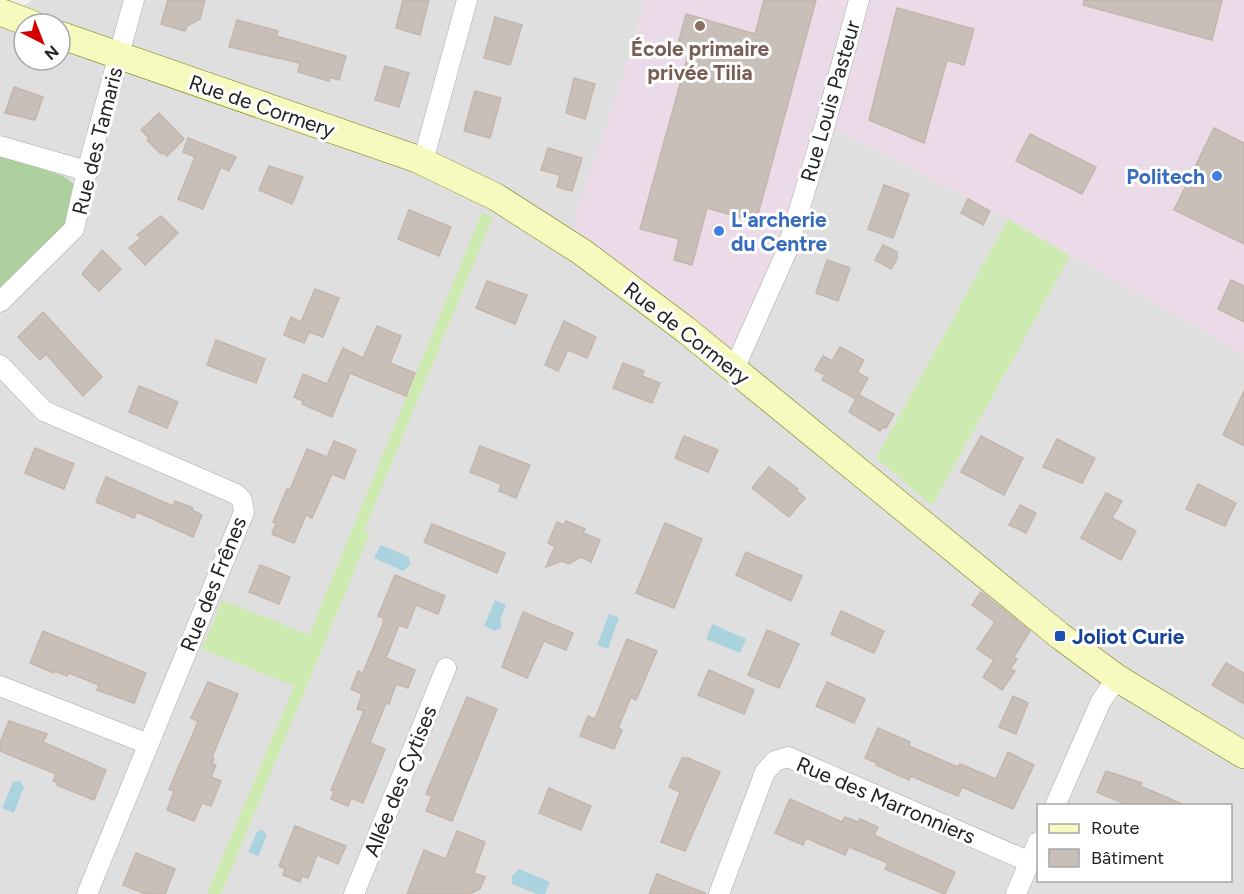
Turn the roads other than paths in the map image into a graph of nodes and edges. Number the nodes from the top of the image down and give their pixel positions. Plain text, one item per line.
1 (134, 0) edge
2 (467, 0) edge
3 (859, 0) edge
4 (72, 38) edge
5 (119, 56) junction
6 (0, 146) edge
7 (423, 161) junction
8 (87, 171) junction
9 (0, 302) edge
10 (0, 365) edge
11 (734, 369) junction
12 (446, 668) dead end
13 (1117, 678) junction
14 (0, 686) edge
15 (148, 744) junction
16 (1244, 755) edge
17 (1056, 804) edge
18 (1037, 844) edge
19 (1030, 862) junction
20 (87, 894) edge
21 (354, 894) edge
22 (719, 894) edge
23 (1016, 894) edge

1 - 5 street, Rue des Tamaris
2 - 7 street
3 - 11 street, Rue Louis Pasteur
4 - 5 main road, Rue de Cormery
5 - 7 main road, Rue de Cormery
5 - 8 street, Rue des Tamaris
6 - 8 street
7 - 11 main road, Rue de Cormery
8 - 9 street, Rue des Tamaris
10 - 15 street, Rue des Frênes
11 - 13 main road, Rue de Cormery
12 - 21 street, Allée des Cytises
13 - 16 main road, Rue de Cormery
13 - 17 street
14 - 15 street
15 - 20 street, Rue des Frênes
18 - 19 street
19 - 22 street, Rue des Marronniers
19 - 23 street

